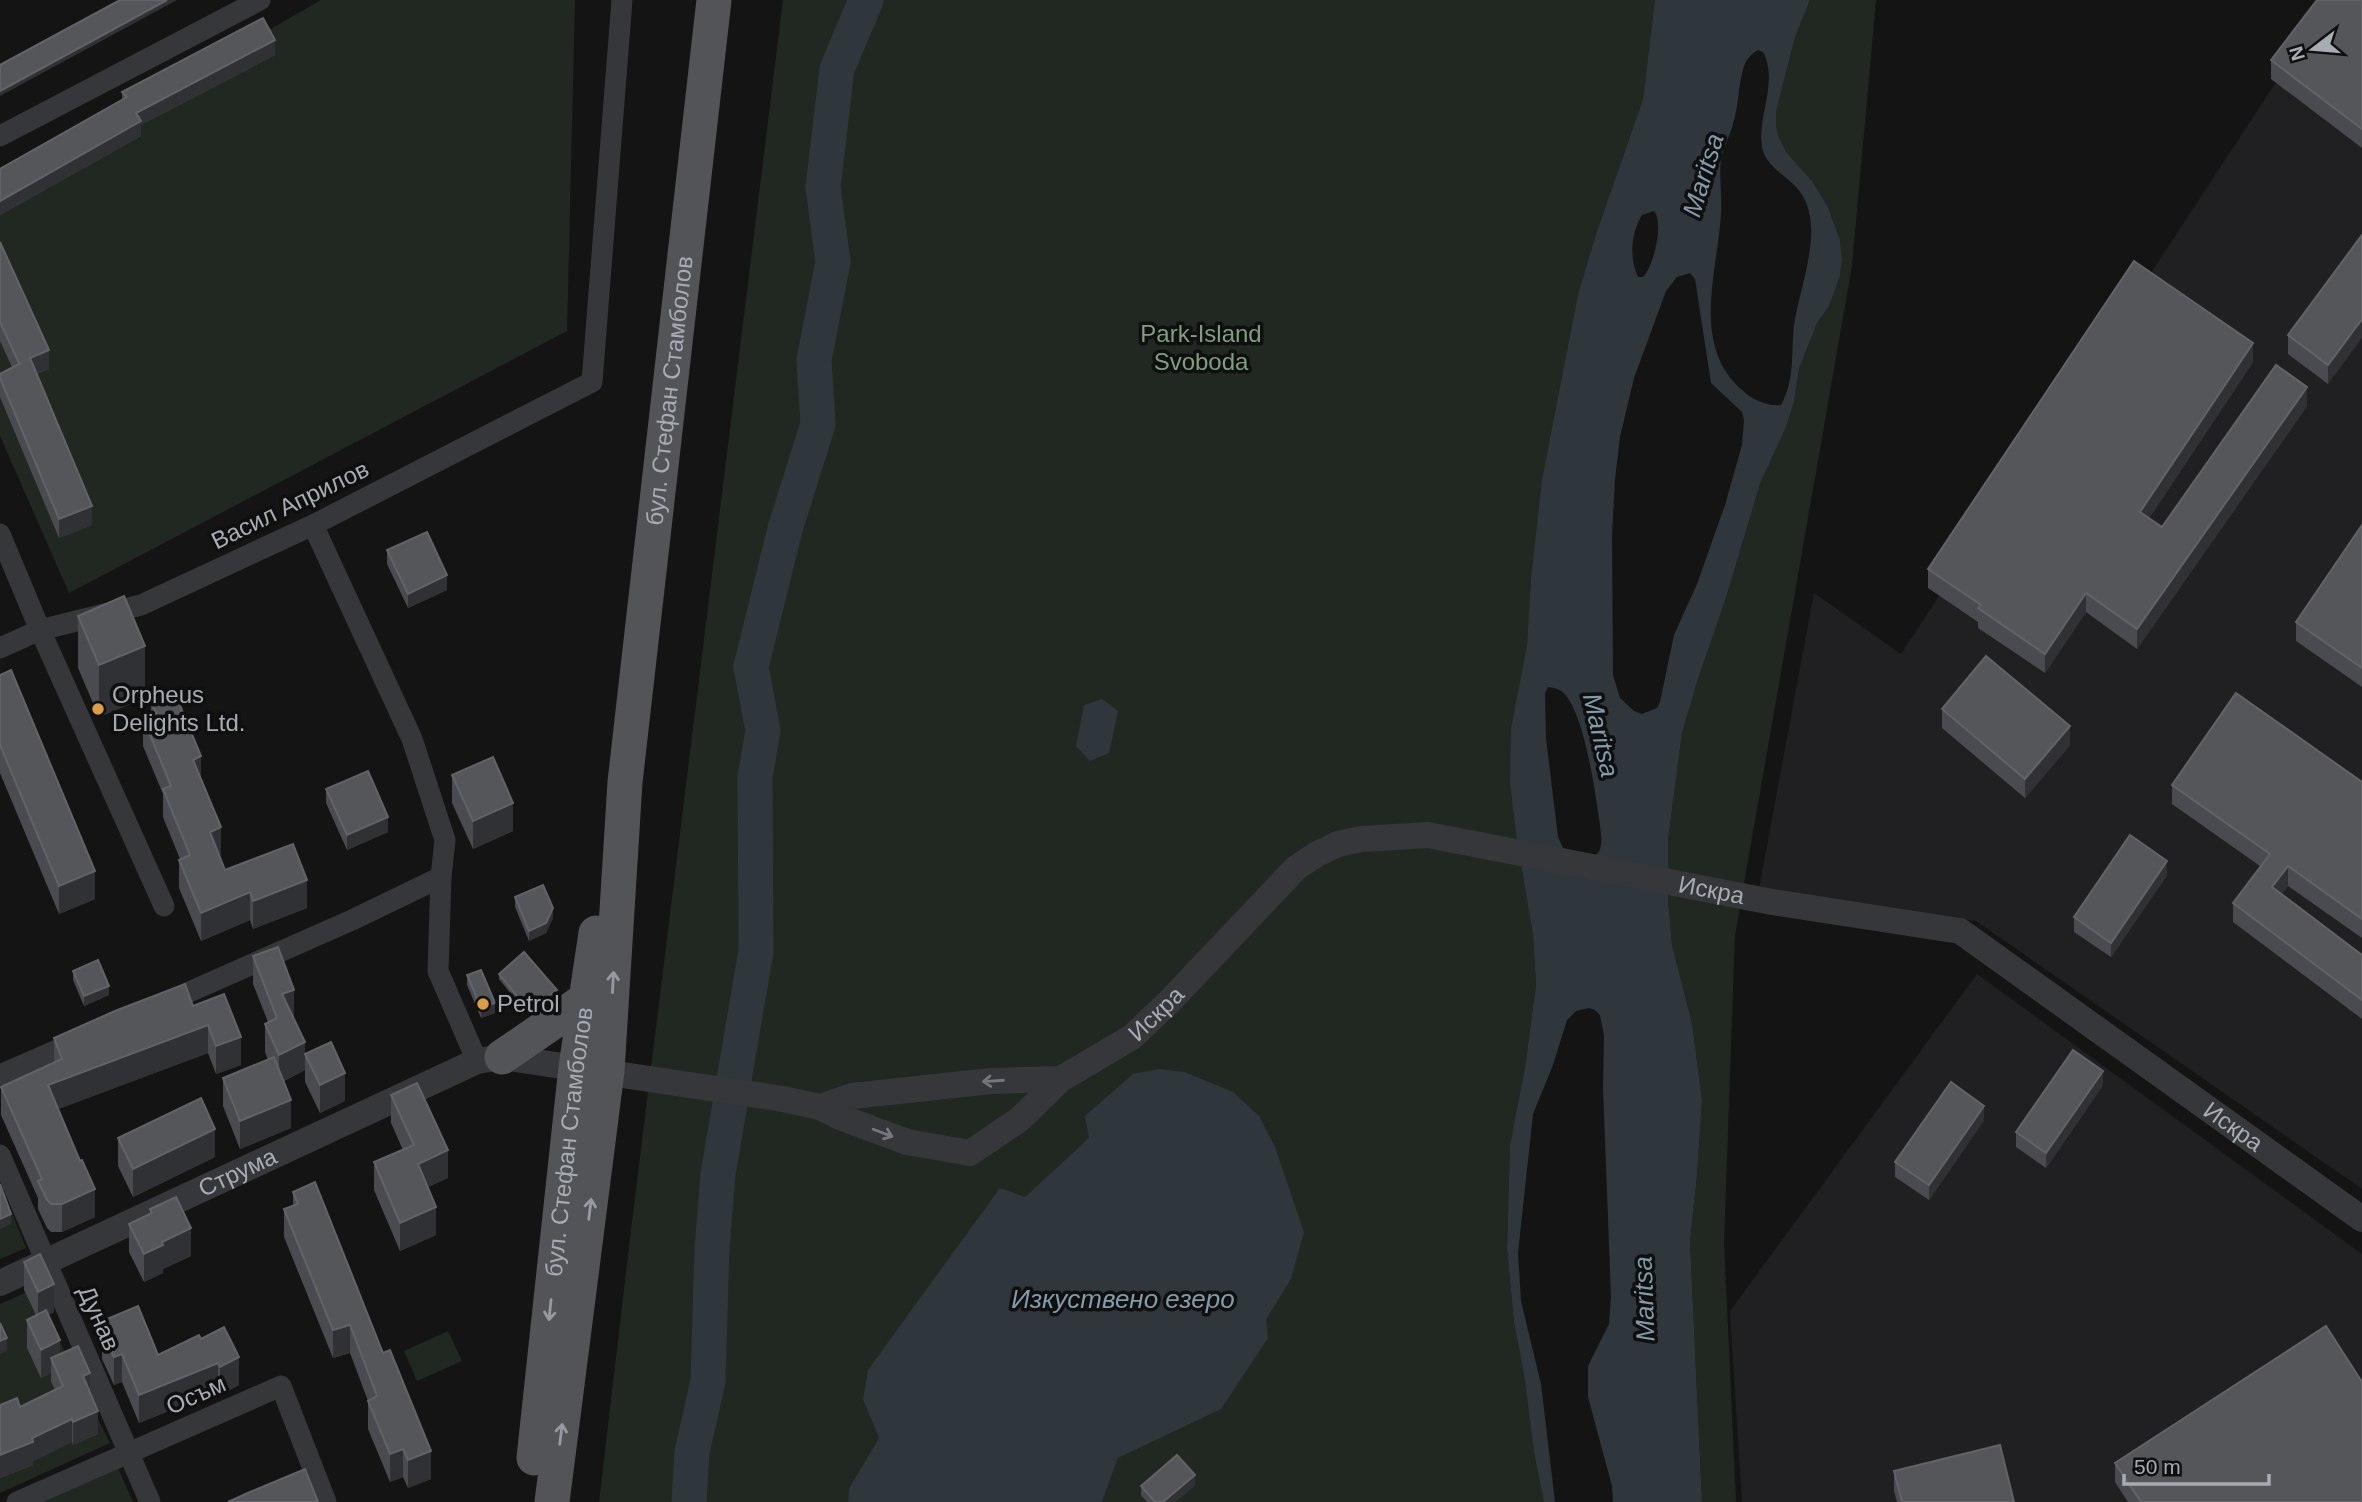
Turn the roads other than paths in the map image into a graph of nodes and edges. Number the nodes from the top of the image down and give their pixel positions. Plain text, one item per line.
1 (260, 0) edge
2 (622, 0) edge
3 (714, 0) edge
4 (0, 135) edge
5 (313, 525) junction
6 (0, 534) edge
7 (40, 631) junction
8 (0, 648) edge
9 (625, 782) junction
10 (441, 877) junction
11 (164, 906) dead end
12 (585, 1000) junction
13 (138, 1014) edge
14 (100, 1031) edge
15 (489, 1059) junction
16 (607, 1072) junction
17 (0, 1075) edge
18 (1061, 1079) junction
19 (820, 1107) junction
20 (0, 1155) edge
21 (2362, 1219) edge
22 (46, 1263) junction
23 (0, 1283) edge
24 (129, 1453) junction
25 (17, 1502) edge
26 (150, 1502) edge
27 (326, 1502) edge
28 (529, 1502) edge
29 (552, 1502) edge

1 - 4 street
2 - 5 street, Васил Априлов
3 - 9 main road, бул. Стефан Стамболов
5 - 7 street, Васил Априлов
5 - 10 street
6 - 7 street
7 - 8 street, Васил Априлов
7 - 11 street
9 - 12 main road, бул. Стефан Стамболов
16 -> 9 main road, бул. Стефан Стамболов
10 - 13 street
10 - 15 street
12 - 15 main road
12 - 16 main road, бул. Стефан Стамболов
14 - 17 street
15 - 16 street, Искра
15 - 22 street, Струма
16 - 19 street, Искра
16 -> 28 main road, бул. Стефан Стамболов
29 -> 16 main road, бул. Стефан Стамболов
18 -> 19 street
19 -> 18 street, Искра
18 - 21 street, Искра
20 - 22 street, Дунав
22 - 23 street, Струма
22 - 24 street, Дунав
24 - 25 street, Осъм
24 - 26 street, Дунав
24 - 27 street, Осъм

